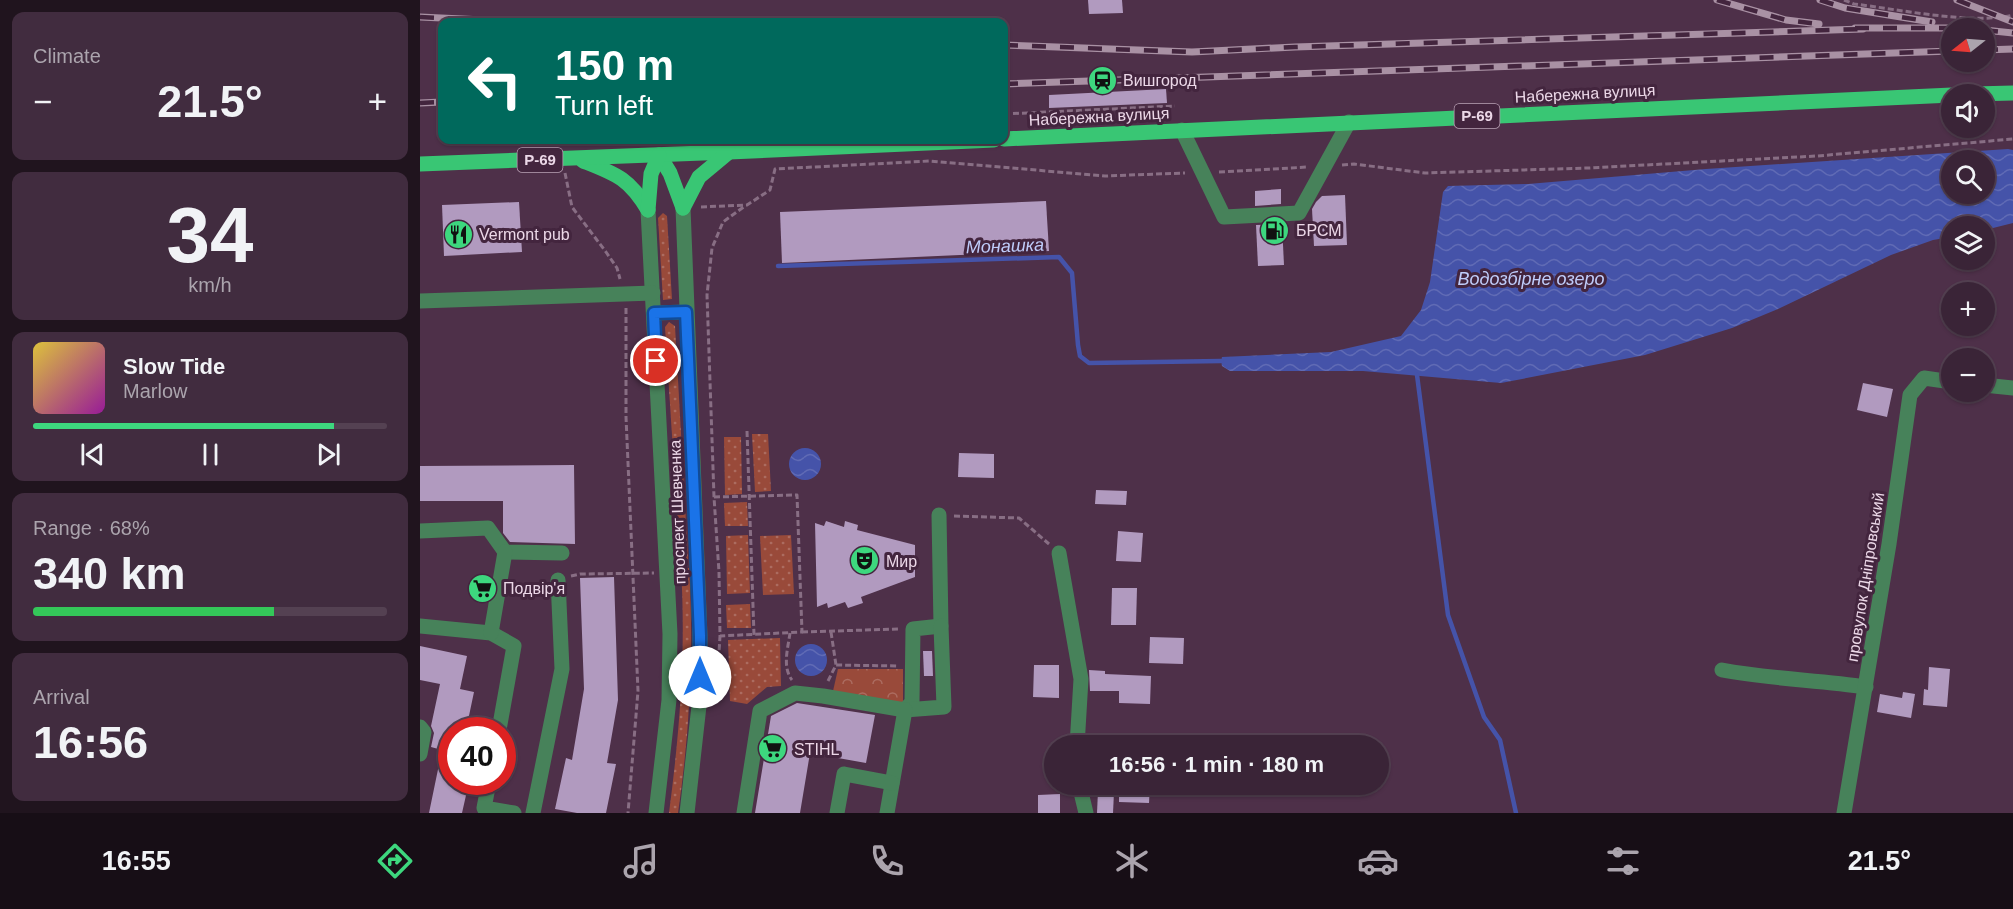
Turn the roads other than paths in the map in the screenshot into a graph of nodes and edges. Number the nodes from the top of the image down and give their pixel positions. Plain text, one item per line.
1 (1995, 93) edge
2 (2013, 93) edge
3 (1941, 95) edge
4 (1349, 122) junction
5 (1182, 130) junction
6 (1008, 139) edge
7 (905, 144) edge
8 (729, 152) junction
9 (659, 155) junction
10 (578, 158) junction
11 (420, 164) edge
12 (683, 208) junction
13 (648, 210) junction
14 (652, 292) junction
15 (420, 301) edge
16 (686, 312) junction
17 (654, 313) junction
18 (1941, 380) edge
19 (1995, 386) edge
20 (2013, 388) edge
21 (939, 515) road end
22 (420, 531) edge
23 (505, 552) junction
24 (562, 553) dead end
25 (1059, 553) road end
26 (558, 580) road end
27 (420, 626) edge
28 (941, 626) junction
29 (491, 633) junction
30 (1722, 670) dead end
31 (1866, 687) junction
32 (905, 710) junction
33 (501, 717) edge
34 (420, 727) edge
35 (1078, 735) edge
36 (420, 754) edge
37 (892, 783) junction
38 (486, 795) edge
39 (1082, 795) edge
40 (483, 810) edge
41 (514, 813) edge
42 (533, 813) edge
43 (656, 813) edge
44 (687, 813) edge
45 (744, 813) edge
46 (837, 813) edge
47 (887, 813) edge
48 (1086, 813) edge
49 (1844, 813) edge

1 - 2 main road
3 - 4 main road, Набережна вулиця / Р-69
4 - 5 main road, Набережна вулиця / Р-69
4 - 5 street
5 - 6 main road, Набережна вулиця / Р-69
7 - 8 main road, Р-69
8 - 9 main road, Р-69
8 - 12 main road
9 - 10 main road, Р-69
9 - 12 main road
9 - 13 main road
10 - 11 main road, Р-69
10 - 13 main road
12 - 16 street, проспект Шевченка
13 - 14 street, проспект Шевченка
14 - 15 street
14 - 17 street, проспект Шевченка
16 - 17 street
16 - 44 street, проспект Шевченка
17 - 43 street, проспект Шевченка
18 - 31 street, провулок Дніпровський
19 - 20 street
21 - 28 street
22 - 23 street
23 - 24 street
23 - 29 street
25 - 35 street
26 - 42 street
27 - 29 street
28 - 32 street
28 - 32 street
29 - 33 street
30 - 31 street
31 - 49 street, провулок Дніпровський
32 - 37 street
32 - 45 street
34 - 36 street
37 - 46 street
37 - 47 street
38 - 40 street
39 - 48 street
40 - 41 street

